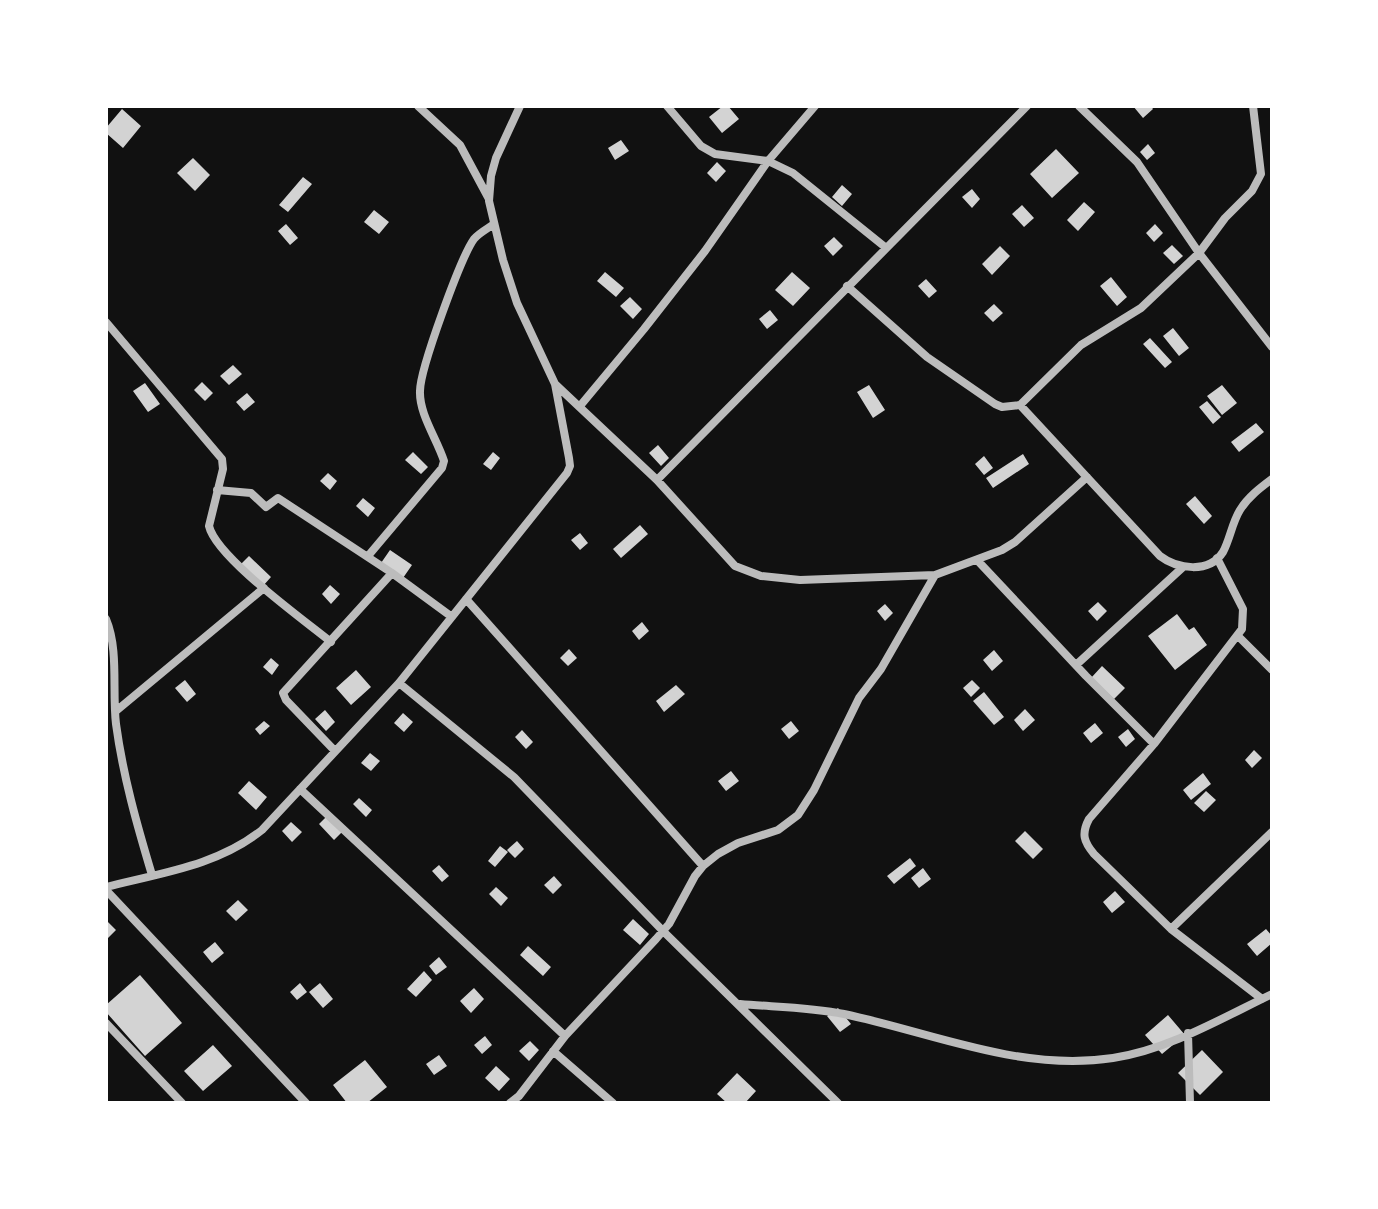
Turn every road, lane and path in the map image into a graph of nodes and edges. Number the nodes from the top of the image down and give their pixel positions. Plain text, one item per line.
1 (418, 106) edge
2 (520, 106) edge
3 (667, 106) edge
4 (815, 106) edge
5 (1027, 106) edge
6 (1079, 106) edge
7 (1253, 106) edge
8 (768, 161) junction
9 (1272, 163) edge
10 (1261, 174) junction
11 (489, 201) junction
12 (494, 224) junction
13 (885, 247) junction
14 (1199, 253) junction
15 (847, 286) junction
16 (106, 322) edge
17 (1272, 347) edge
18 (555, 384) junction
19 (1020, 405) junction
20 (580, 406) junction
21 (1087, 477) junction
22 (1272, 479) edge
23 (657, 480) junction
24 (217, 490) junction
25 (368, 556) junction
26 (1217, 558) junction
27 (977, 560) junction
28 (1182, 568) junction
29 (392, 573) junction
30 (935, 575) junction
31 (264, 588) junction
32 (466, 599) junction
33 (452, 617) junction
34 (106, 619) edge
35 (1238, 636) junction
36 (331, 642) junction
37 (1076, 665) junction
38 (1272, 670) edge
39 (399, 683) junction
40 (116, 711) junction
41 (1154, 744) junction
42 (335, 751) junction
43 (300, 789) junction
44 (1272, 832) edge
45 (703, 866) junction
46 (152, 875) junction
47 (106, 888) edge
48 (1171, 929) junction
49 (663, 931) junction
50 (1272, 994) edge
51 (1262, 999) junction
52 (740, 1004) junction
53 (106, 1023) edge
54 (1188, 1033) junction
55 (565, 1036) junction
56 (553, 1051) junction
57 (182, 1103) edge
58 (306, 1103) edge
59 (510, 1103) edge
60 (613, 1103) edge
61 (838, 1103) edge
62 (1190, 1103) edge

1 - 11 street
2 - 11 street
3 - 8 street
4 - 8 street
5 - 13 street
6 - 14 street
7 - 10 street
8 - 13 street
8 - 20 street
9 - 10 street
10 - 14 street
11 - 12 street
12 - 18 street
12 - 25 street
13 - 15 street
14 - 17 street
14 - 19 street
15 - 19 street
15 - 23 street
16 - 24 street
18 - 20 street
18 - 32 street
19 - 21 street
20 - 23 street
21 - 27 street
21 - 28 street
22 - 26 street
23 - 30 street
24 - 25 street
24 - 31 street
25 - 29 street
26 - 28 street
26 - 35 street
27 - 30 street
27 - 37 street
28 - 37 street
29 - 33 street
29 - 36 street
30 - 45 street
31 - 36 street
31 - 40 street
32 - 33 street
32 - 45 street
33 - 39 street
34 - 40 street
35 - 38 street
35 - 41 street
36 - 42 street
37 - 41 street
39 - 42 street
39 - 49 street
40 - 46 street
41 - 48 street
42 - 43 street
43 - 46 street
43 - 55 street
44 - 48 street
45 - 49 street
46 - 47 street
47 - 58 street
48 - 51 street
49 - 52 street
49 - 55 street
50 - 51 street
51 - 54 street
52 - 54 street
52 - 61 street
53 - 57 street
54 - 62 street
55 - 56 street
56 - 59 street
56 - 60 street

